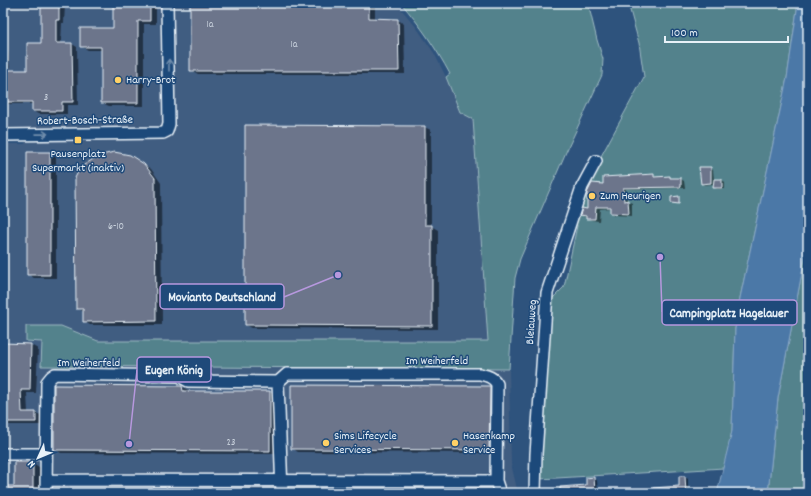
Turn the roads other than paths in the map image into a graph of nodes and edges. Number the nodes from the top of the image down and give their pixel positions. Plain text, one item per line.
1 (168, 3) edge
2 (3, 135) edge
3 (596, 161) dead end
4 (278, 382) junction
5 (3, 454) edge
6 (46, 454) junction
7 (46, 480) junction
8 (281, 480) junction
9 (496, 481) junction
10 (46, 493) edge
11 (282, 493) edge
12 (500, 493) edge
13 (535, 493) edge

2 -> 1 street, Robert-Bosch-Straße
3 - 13 street, Bleiauweg
4 - 6 street, Im Weiherfeld
4 - 8 street
4 - 9 street, Im Weiherfeld
5 - 6 street
6 - 7 street, Im Weiherfeld
7 - 8 street
7 - 10 street, Im Weiherfeld
8 - 9 street
8 - 11 street
9 - 12 street, Im Weiherfeld

